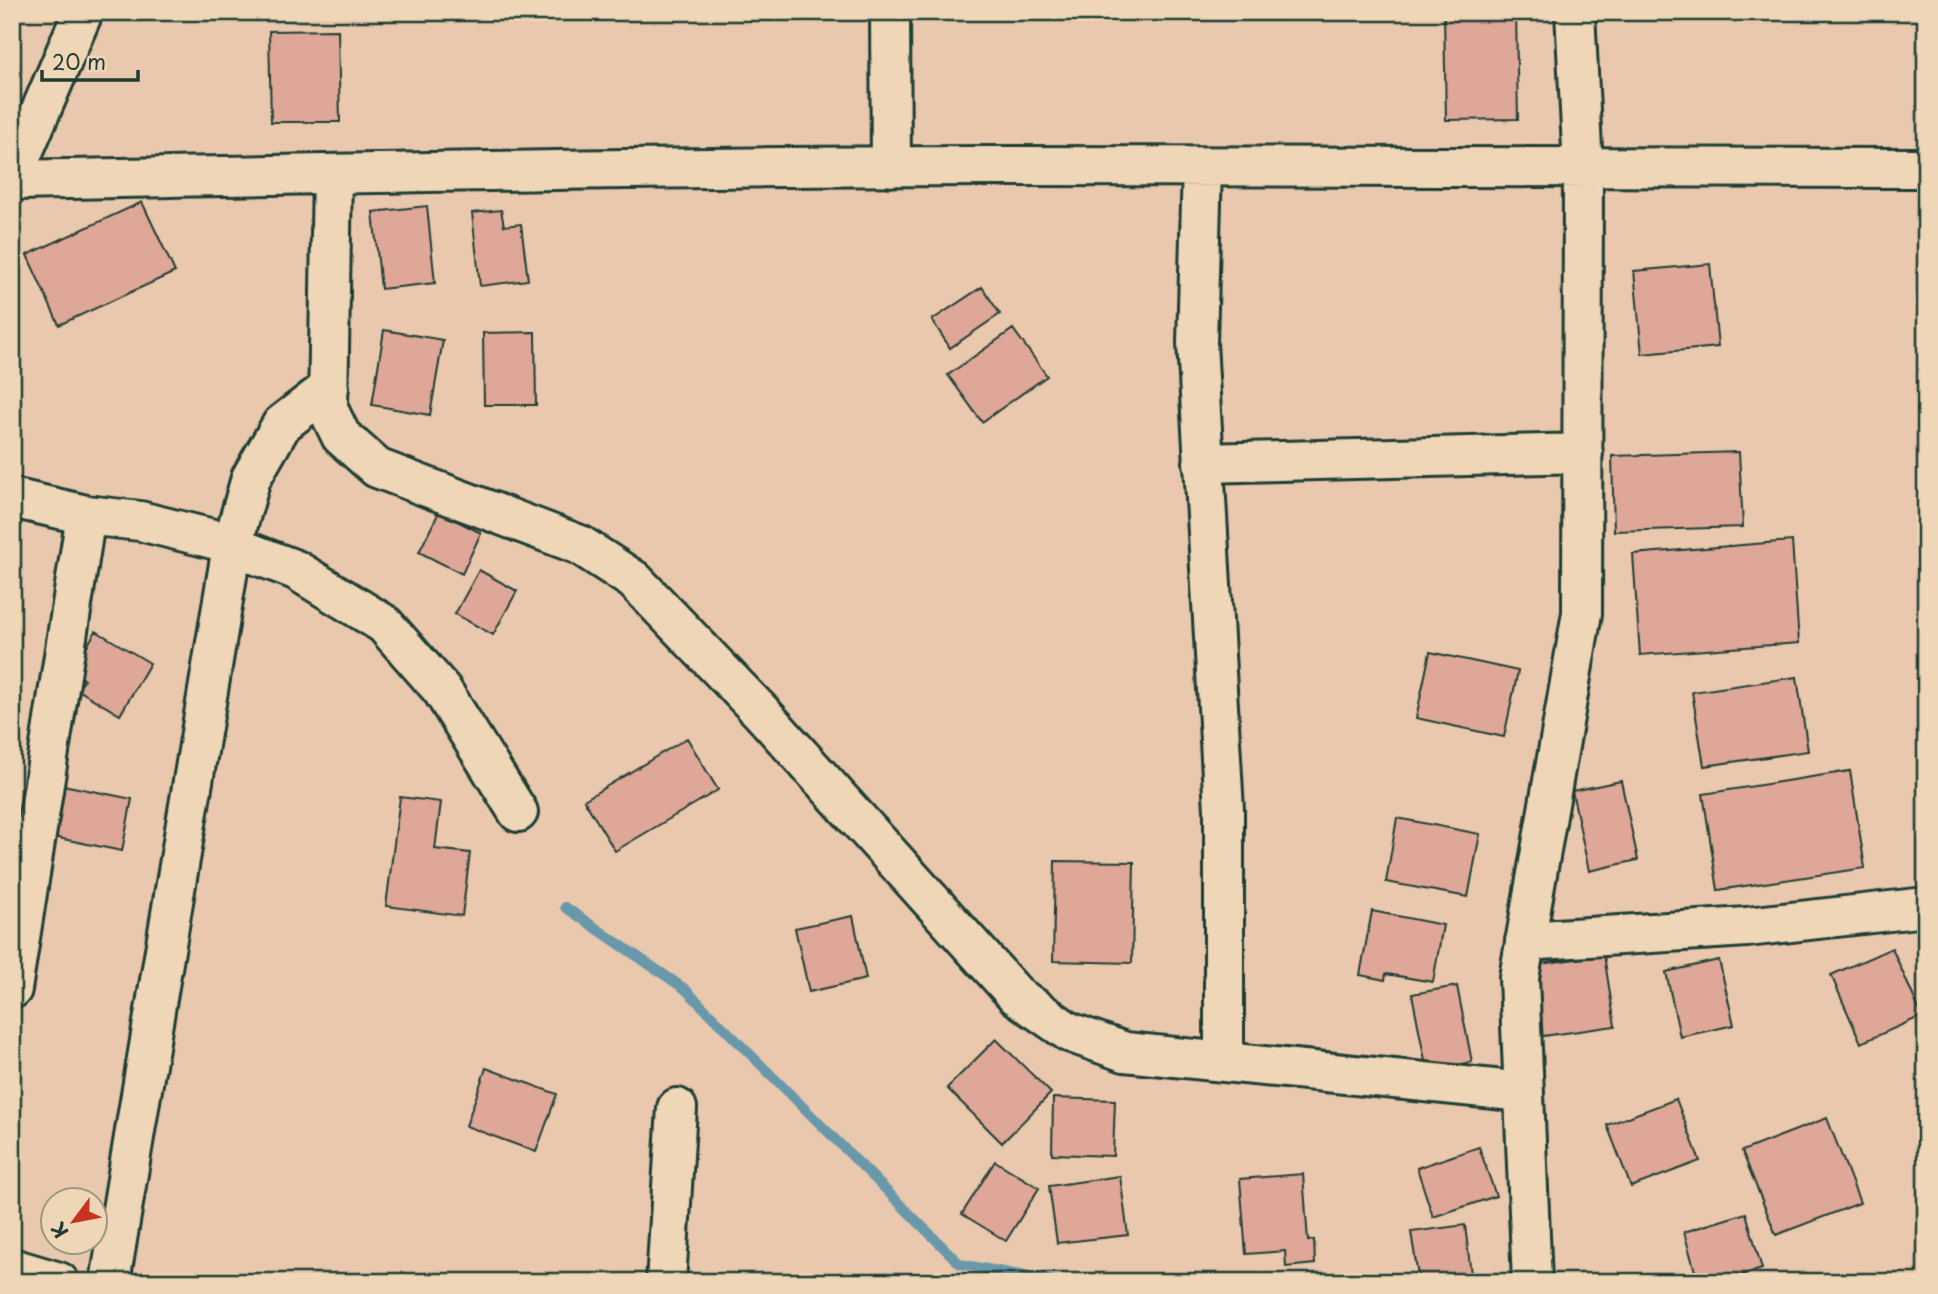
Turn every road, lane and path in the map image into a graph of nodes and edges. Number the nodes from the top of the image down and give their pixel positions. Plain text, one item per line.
1 (83, 12) edge
2 (890, 12) edge
3 (1575, 12) edge
4 (891, 167) junction
5 (1202, 167) junction
6 (1926, 168) edge
7 (1584, 169) junction
8 (332, 174) junction
9 (12, 179) edge
10 (329, 388) junction
11 (1583, 453) junction
12 (1203, 463) junction
13 (12, 498) edge
14 (86, 515) junction
15 (232, 546) junction
16 (518, 813) dead end
17 (1926, 906) edge
18 (1525, 941) junction
19 (12, 989) edge
20 (1224, 1062) junction
21 (1524, 1092) junction
22 (677, 1108) dead end
23 (12, 1268) edge
24 (59, 1282) edge
25 (110, 1282) edge
26 (666, 1282) edge
27 (1532, 1282) edge

1 - 9 street
2 - 4 street
3 - 7 street
4 - 5 street
4 - 8 street
5 - 7 street
5 - 12 street
6 - 7 street
7 - 11 street
8 - 9 street
8 - 10 street
10 - 15 street
10 - 20 street
11 - 12 street
11 - 18 street
12 - 20 street
13 - 14 street
14 - 15 street
14 - 19 street
15 - 16 street
15 - 25 street
17 - 18 street
18 - 21 street
20 - 21 street
21 - 27 street
22 - 26 street
23 - 24 street

